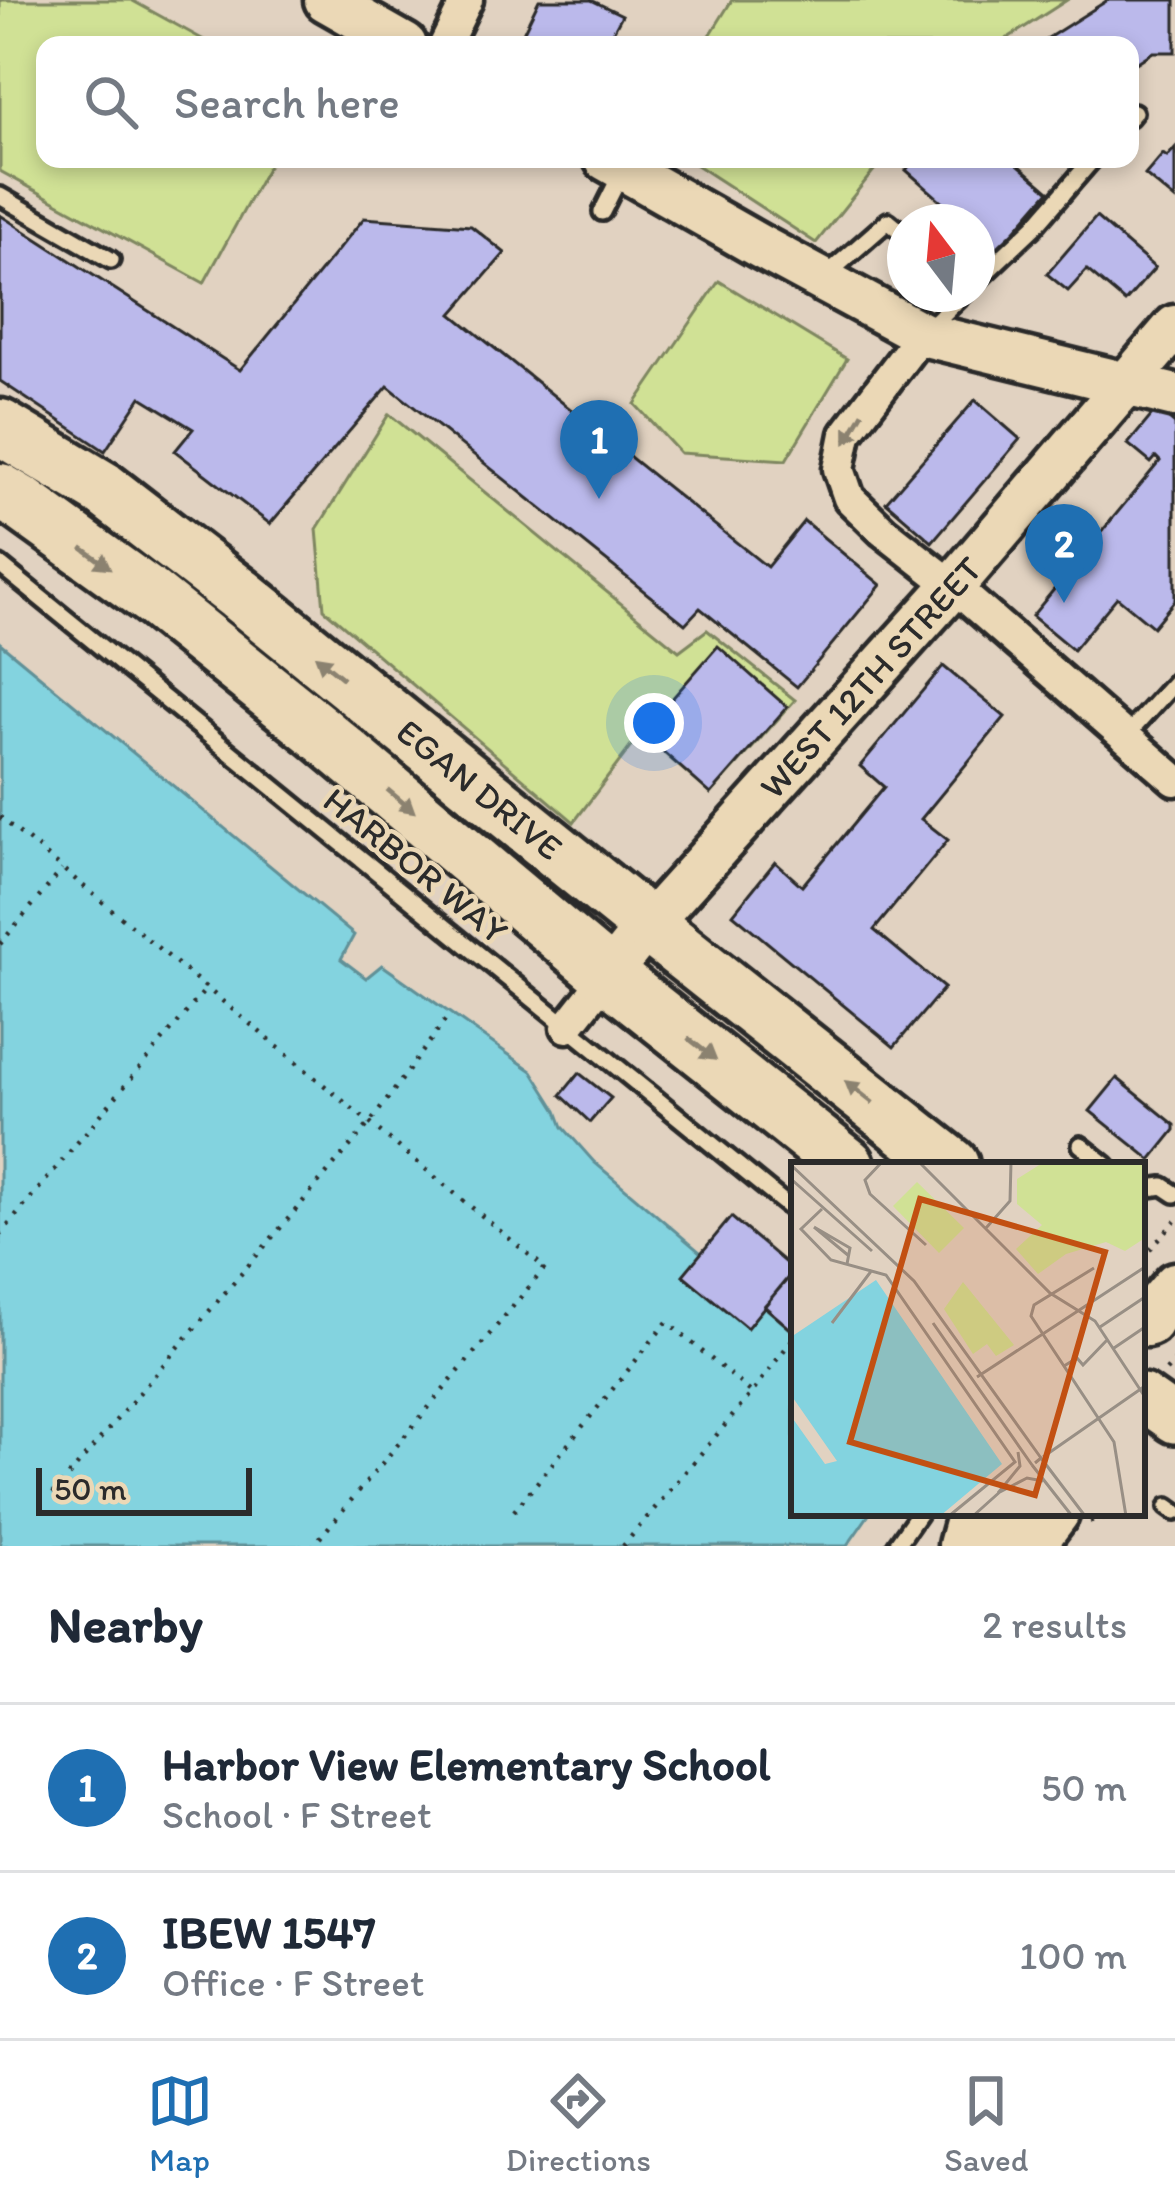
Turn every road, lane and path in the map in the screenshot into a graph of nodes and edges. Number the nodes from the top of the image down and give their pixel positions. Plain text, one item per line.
1 (326, 0) edge
2 (467, 0) edge
3 (389, 36) edge
4 (449, 36) edge
5 (613, 168) edge
6 (621, 168) edge
7 (1085, 168) edge
8 (0, 196) edge
9 (602, 212) dead end
10 (887, 221) edge
11 (111, 260) dead end
12 (995, 264) edge
13 (820, 280) junction
14 (945, 312) edge
15 (1175, 327) edge
16 (922, 334) junction
17 (1126, 384) junction
18 (1175, 395) edge
19 (0, 427) edge
20 (0, 491) edge
21 (0, 566) edge
22 (953, 586) junction
23 (1175, 682) edge
24 (1125, 737) junction
25 (1175, 780) edge
26 (0, 817) edge
27 (62, 870) junction
28 (648, 925) junction
29 (0, 944) edge
30 (608, 975) junction
31 (206, 988) junction
32 (450, 1014) dead end
33 (567, 1027) junction
34 (370, 1123) junction
35 (1081, 1145) dead end
36 (836, 1159) edge
37 (947, 1162) edge
38 (1102, 1162) edge
39 (1145, 1189) edge
40 (1175, 1194) edge
41 (791, 1209) edge
42 (1175, 1221) edge
43 (0, 1235) edge
44 (1145, 1255) edge
45 (791, 1341) edge
46 (752, 1393) junction
47 (1145, 1403) edge
48 (1161, 1439) edge
49 (53, 1494) dead end
50 (514, 1511) dead end
51 (918, 1516) edge
52 (974, 1516) edge
53 (1009, 1516) edge
54 (1099, 1516) edge
55 (1064, 1520) edge
56 (313, 1546) edge
57 (623, 1546) edge
58 (896, 1546) edge
59 (966, 1546) edge
60 (988, 1546) edge
61 (1030, 1546) edge

1 - 3 main road
2 - 4 street
5 - 9 lane
6 - 13 main road
7 - 12 lane
8 - 11 lane
10 - 13 lane
13 - 16 main road
14 - 16 lane
15 - 17 main road, WEST 12TH STREET
16 - 17 main road
16 -> 22 street
17 - 18 main road
17 - 22 main road, WEST 12TH STREET
28 -> 19 highway, EGAN DRIVE
20 -> 30 highway, EGAN DRIVE
21 - 33 lane, HARBOR WAY
22 - 24 street
22 - 28 main road, WEST 12TH STREET
23 - 24 lane
24 - 25 street
26 - 27 path
27 - 29 path
27 - 31 path
28 - 30 main road, WEST 12TH STREET
37 -> 28 highway, EGAN DRIVE
30 - 33 street, WEST 12TH STREET
30 -> 36 highway, EGAN DRIVE
31 - 34 path
31 - 43 path
32 - 34 path
33 - 41 lane, HARBOR WAY
34 - 49 path
34 - 56 path
35 - 38 lane
39 - 40 lane
42 - 44 path
45 - 46 path
46 - 50 path
46 - 57 path
47 - 48 main road
51 - 58 lane
52 - 59 highway
53 - 60 main road
54 - 55 path
55 - 61 main road

